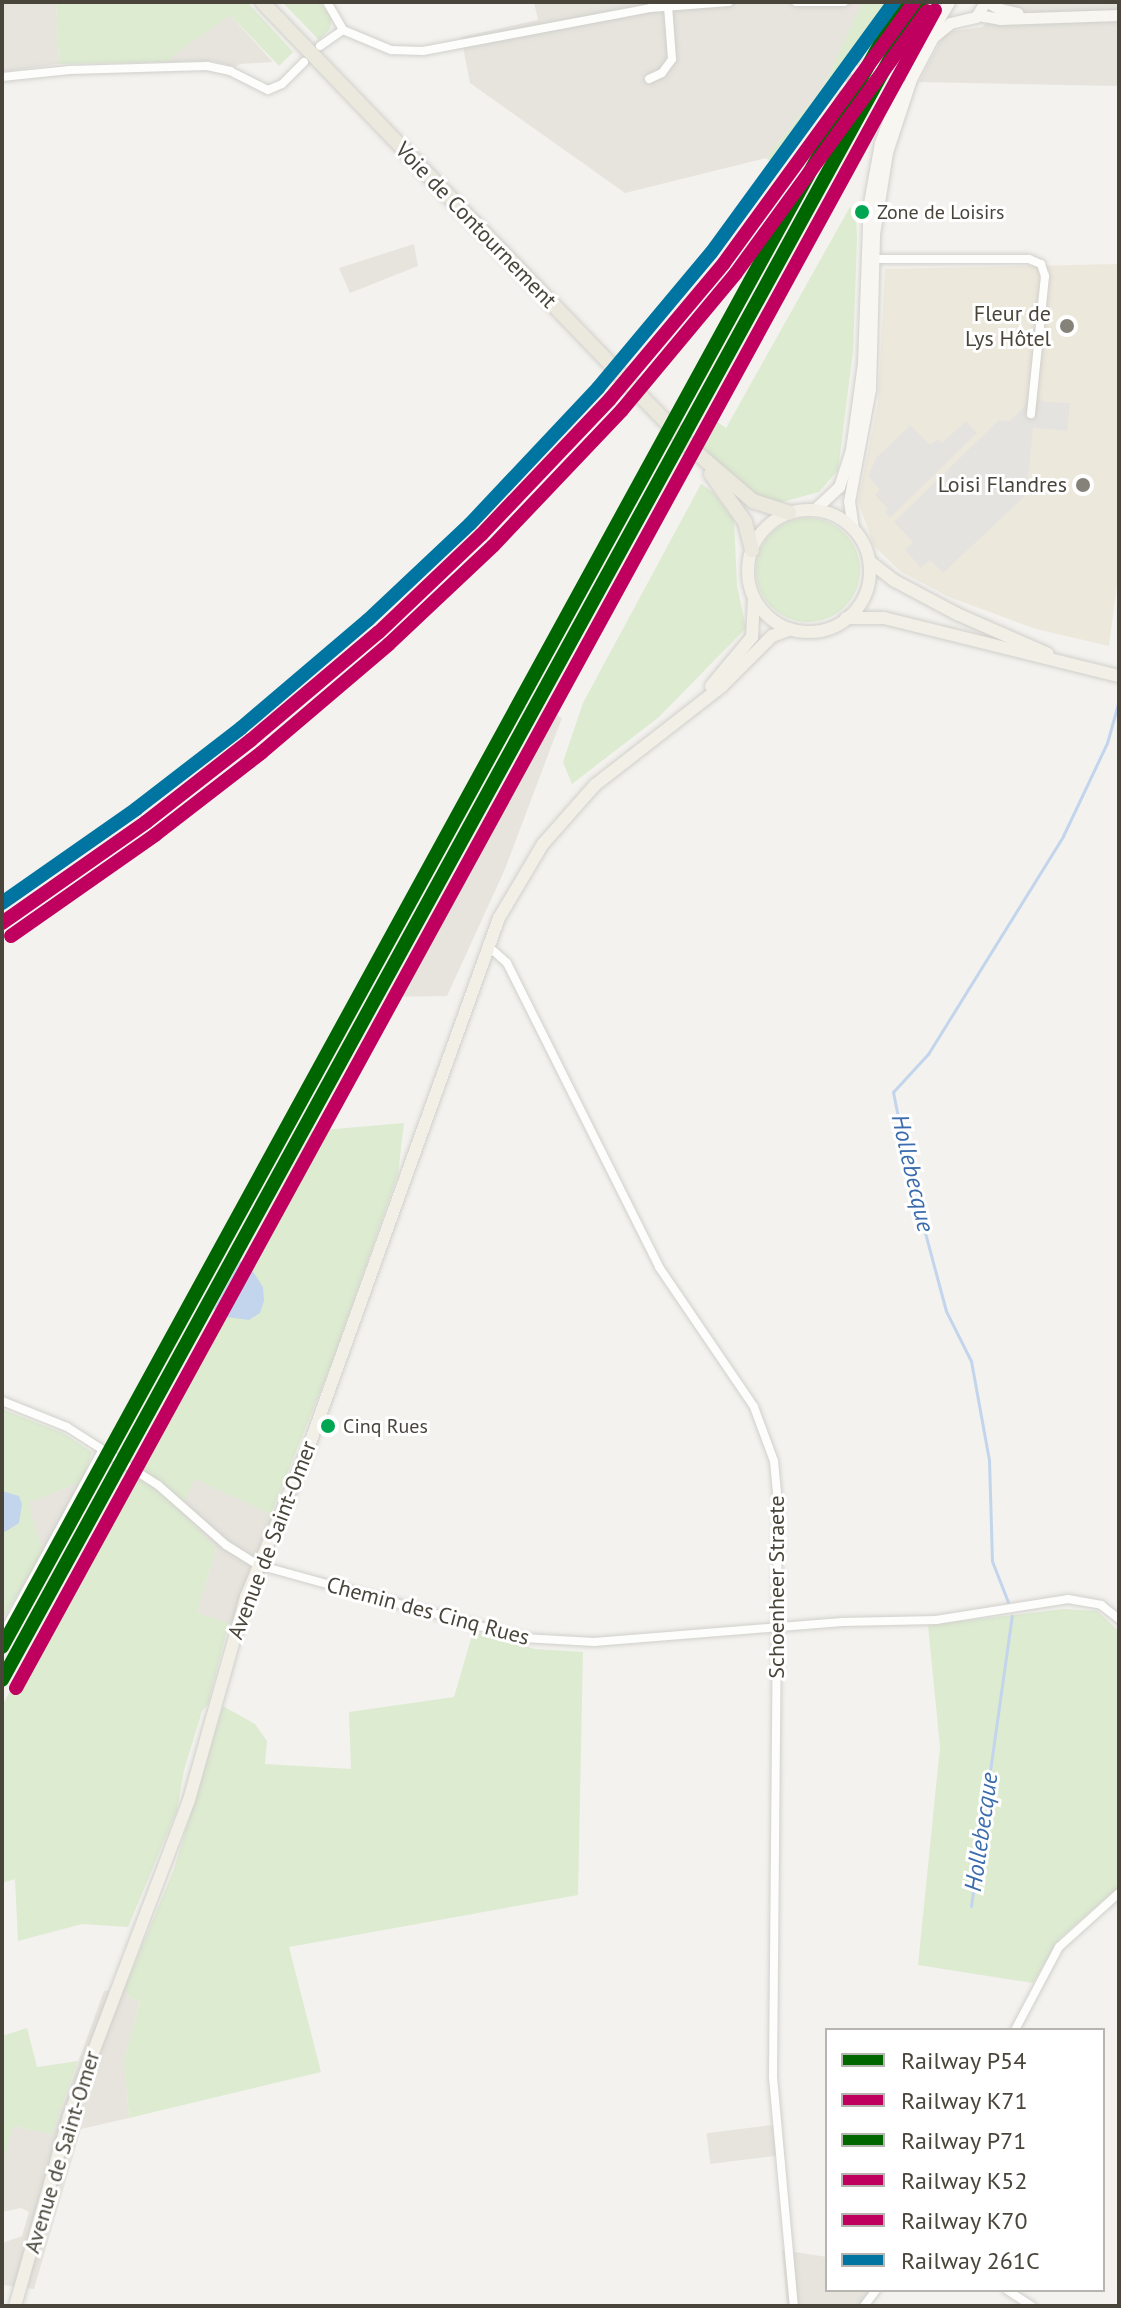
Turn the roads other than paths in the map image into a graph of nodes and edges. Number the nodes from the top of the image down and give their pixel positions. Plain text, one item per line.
1 (262, 2) edge
2 (327, 2) edge
3 (729, 2) edge
4 (796, 2) edge
5 (844, 2) edge
6 (949, 2) edge
7 (986, 2) edge
8 (668, 6) junction
9 (978, 15) junction
10 (1035, 15) junction
11 (1119, 15) edge
12 (965, 19) junction
13 (343, 30) junction
14 (320, 46) dead end
15 (304, 62) dead end
16 (2, 77) edge
17 (649, 79) dead end
18 (869, 259) junction
19 (1031, 414) dead end
20 (691, 448) junction
21 (814, 510) junction
22 (789, 513) junction
23 (853, 529) junction
24 (752, 550) junction
25 (869, 561) junction
26 (754, 597) junction
27 (846, 618) junction
28 (791, 629) junction
29 (1089, 669) junction
30 (1119, 676) edge
31 (692, 706) junction
32 (487, 945) junction
33 (2, 1401) edge
34 (102, 1451) junction
35 (258, 1565) junction
36 (1119, 1619) edge
37 (777, 1627) junction
38 (2, 1635) edge
39 (1119, 1893) edge
40 (1016, 2028) edge
41 (1010, 2292) edge
42 (15, 2306) edge
43 (794, 2306) edge
44 (1032, 2306) edge

1 - 20 highway, Voie de Contournement
2 - 13 street
3 - 8 street
4 - 5 street
6 - 12 main road
6 - 18 main road
7 - 9 main road
7 - 10 main road
8 - 13 street
8 - 17 street
9 - 10 main road
9 - 12 main road
10 - 11 main road
12 - 18 main road
13 - 14 street
15 - 16 street
18 - 19 street
18 - 21 main road
18 - 23 main road
20 - 22 highway, Voie de Contournement
20 - 24 highway, Voie de Contournement
21 - 22 main road
21 - 23 main road
22 - 24 main road
23 - 25 main road
24 - 26 main road
25 - 27 main road
25 - 29 main road
26 - 28 main road
26 - 31 main road, Avenue de Saint-Omer
27 - 28 main road
27 - 29 main road
28 - 31 main road, Avenue de Saint-Omer
29 - 30 main road
31 - 32 main road, Avenue de Saint-Omer
32 - 35 main road, Avenue de Saint-Omer
32 - 37 street, Schoenheer Straete
33 - 34 street, Chemin des Cinq Rues
34 - 35 street, Chemin des Cinq Rues
34 - 38 street
35 - 37 street, Chemin des Cinq Rues
35 - 42 main road, Avenue de Saint-Omer
36 - 37 street, Chemin des Cinq Rues
37 - 43 street, Schoenheer Straete
39 - 40 street
41 - 44 street

